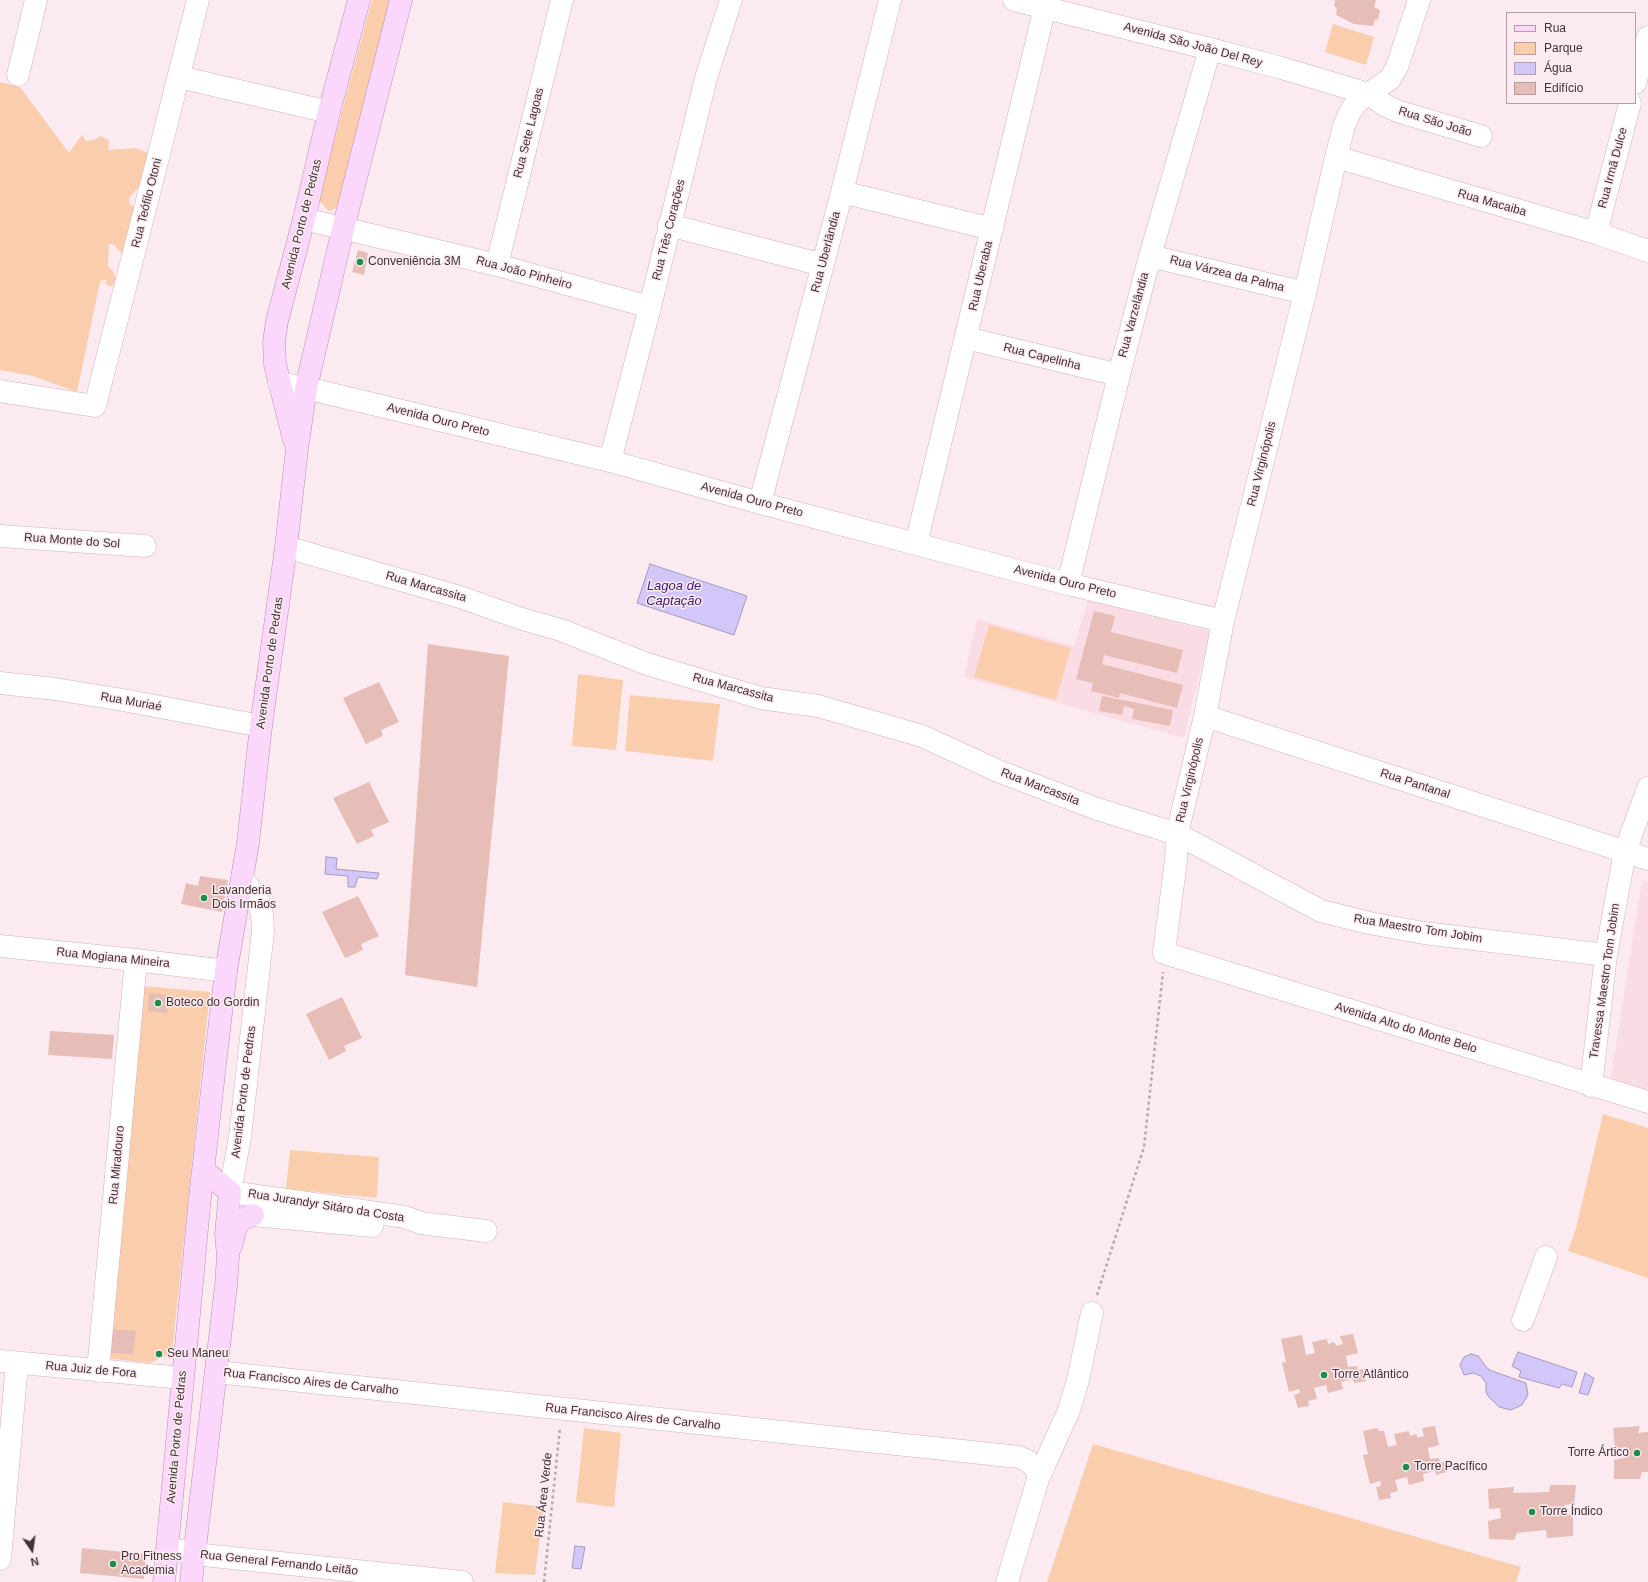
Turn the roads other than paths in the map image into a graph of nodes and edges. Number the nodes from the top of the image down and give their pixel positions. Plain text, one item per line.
1 (36, 0) edge
2 (198, 0) edge
3 (359, 0) edge
4 (401, 0) edge
5 (562, 0) edge
6 (731, 0) edge
7 (890, 0) edge
8 (1014, 0) edge
9 (1419, 0) edge
10 (1045, 8) junction
11 (1648, 37) edge
12 (1210, 49) junction
13 (18, 75) dead end
14 (179, 77) junction
15 (1636, 79) edge
16 (1369, 94) junction
17 (1630, 104) edge
18 (329, 112) junction
19 (1482, 136) dead end
20 (1336, 157) junction
21 (842, 192) junction
22 (304, 219) junction
23 (670, 225) junction
24 (343, 229) junction
25 (992, 229) junction
26 (1596, 233) junction
27 (1648, 252) edge
28 (1150, 256) junction
29 (823, 265) junction
30 (497, 266) junction
31 (1305, 293) junction
32 (650, 307) junction
33 (966, 338) junction
34 (1119, 375) junction
35 (279, 383) junction
36 (306, 388) junction
37 (0, 391) edge
38 (297, 449) junction
39 (610, 461) junction
40 (760, 503) junction
41 (0, 536) edge
42 (916, 544) junction
43 (145, 546) dead end
44 (286, 547) junction
45 (1068, 584) junction
46 (1223, 621) junction
47 (0, 683) edge
48 (1205, 716) junction
49 (261, 726) junction
50 (1648, 788) edge
51 (1177, 834) junction
52 (1625, 852) junction
53 (1648, 859) edge
54 (242, 878) junction
55 (0, 946) edge
56 (1164, 953) joint
57 (1606, 954) junction
58 (136, 960) junction
59 (226, 971) junction
60 (1591, 1086) junction
61 (1648, 1102) edge
62 (203, 1170) junction
63 (200, 1196) junction
64 (229, 1197) junction
65 (253, 1215) joint
66 (421, 1223) junction
67 (486, 1231) dead end
68 (228, 1256) junction
69 (1546, 1257) dead end
70 (1092, 1313) road end
71 (1523, 1320) dead end
72 (9, 1362) edge
73 (98, 1370) junction
74 (216, 1372) junction
75 (182, 1378) junction
76 (1038, 1479) junction
77 (168, 1548) junction
78 (194, 1554) junction
79 (0, 1559) edge
80 (164, 1582) edge
81 (191, 1582) edge
82 (462, 1582) edge
83 (1007, 1582) edge

1 - 13 street
2 - 14 street, Rua Teófilo Otoni
3 - 18 main road, Avenida Porto de Pedras
4 - 24 main road, Avenida Porto de Pedras
5 - 30 street, Rua Sete Lagoas
6 - 23 street, Rua Três Corações
7 - 21 street, Rua Uberlândia
8 - 10 street, Avenida São João Del Rey
9 - 16 street, Rua Virginópolis
10 - 12 street, Avenida São João Del Rey
10 - 25 street, Rua Uberaba
11 - 15 street
12 - 16 street, Avenida São João Del Rey
12 - 28 street, Rua Varzelândia
14 - 18 street
14 - 37 street, Rua Teófilo Otoni
16 - 19 street, Rua São João
16 - 20 street, Rua Virginópolis
17 - 26 street, Rua Irmã Dulce
18 - 22 main road, Avenida Porto de Pedras
20 - 26 street, Rua Macaiba
20 - 31 street, Rua Virginópolis
21 - 25 street
21 - 29 street, Rua Uberlândia
22 - 24 street, Rua João Pinheiro
22 - 35 main road, Avenida Porto de Pedras
23 - 29 street
23 - 32 street, Rua Três Corações
24 - 30 street, Rua João Pinheiro
24 - 36 main road, Avenida Porto de Pedras
25 - 33 street, Rua Uberaba
26 - 27 street, Rua Macaiba
28 - 31 street, Rua Várzea da Palma
28 - 34 street, Rua Varzelândia
29 - 40 street, Rua Uberlândia
30 - 32 street, Rua João Pinheiro
31 - 46 street, Rua Virginópolis
32 - 39 street, Rua Três Corações
33 - 34 street, Rua Capelinha
33 - 42 street, Rua Uberaba
34 - 45 street, Rua Varzelândia
35 - 36 street, Avenida Ouro Preto
35 - 38 main road, Avenida Porto de Pedras
36 - 38 main road, Avenida Porto de Pedras
36 - 39 street, Avenida Ouro Preto
38 - 44 main road, Avenida Porto de Pedras
39 - 40 street, Avenida Ouro Preto
40 - 42 street, Avenida Ouro Preto
41 - 43 street, Rua Monte do Sol
42 - 45 street, Avenida Ouro Preto
44 - 49 main road, Avenida Porto de Pedras
44 - 51 street, Rua Marcassita
45 - 46 street, Avenida Ouro Preto
46 - 48 street, Rua Virginópolis
47 - 49 street, Rua Muriaé
48 - 51 street, Rua Virginópolis
48 - 52 street, Rua Pantanal
49 - 54 main road, Avenida Porto de Pedras
50 - 52 street
51 - 56 street, Rua Virginópolis
51 - 57 street, Rua Maestro Tom Jobim
52 - 53 street, Rua Pantanal
52 - 57 street, Travessa Maestro Tom Jobim
54 - 59 main road, Avenida Porto de Pedras
54 - 64 street, Avenida Porto de Pedras
55 - 58 street, Rua Mogiana Mineira
56 - 60 street, Avenida Alto do Monte Belo
57 - 60 street, Travessa Maestro Tom Jobim
58 - 59 street, Rua Mogiana Mineira
58 - 73 street, Rua Miradouro
59 - 62 main road, Avenida Porto de Pedras
60 - 61 street, Avenida Alto do Monte Belo
62 - 63 main road, Avenida Porto de Pedras
62 - 64 main road
63 - 64 main road
63 - 75 main road, Avenida Porto de Pedras
64 - 66 street, Rua Jurandyr Sitáro da Costa
64 - 68 main road, Avenida Porto de Pedras
65 - 66 street, Rua Jurandyr Sitáro da Costa
65 - 68 main road
66 - 67 street, Rua Jurandyr Sitáro da Costa
68 - 74 main road, Avenida Porto de Pedras
69 - 71 street
70 - 76 street
72 - 73 street, Rua Juiz de Fora
72 - 79 street
73 - 75 street, Rua Juiz de Fora
74 - 76 street, Rua Francisco Aires de Carvalho
74 - 78 main road, Avenida Porto de Pedras
75 - 77 main road, Avenida Porto de Pedras
76 - 83 street
77 - 78 street, Rua General Fernando Leitão
77 - 80 main road, Avenida Porto de Pedras
78 - 81 main road, Avenida Porto de Pedras
78 - 82 street, Rua General Fernando Leitão

